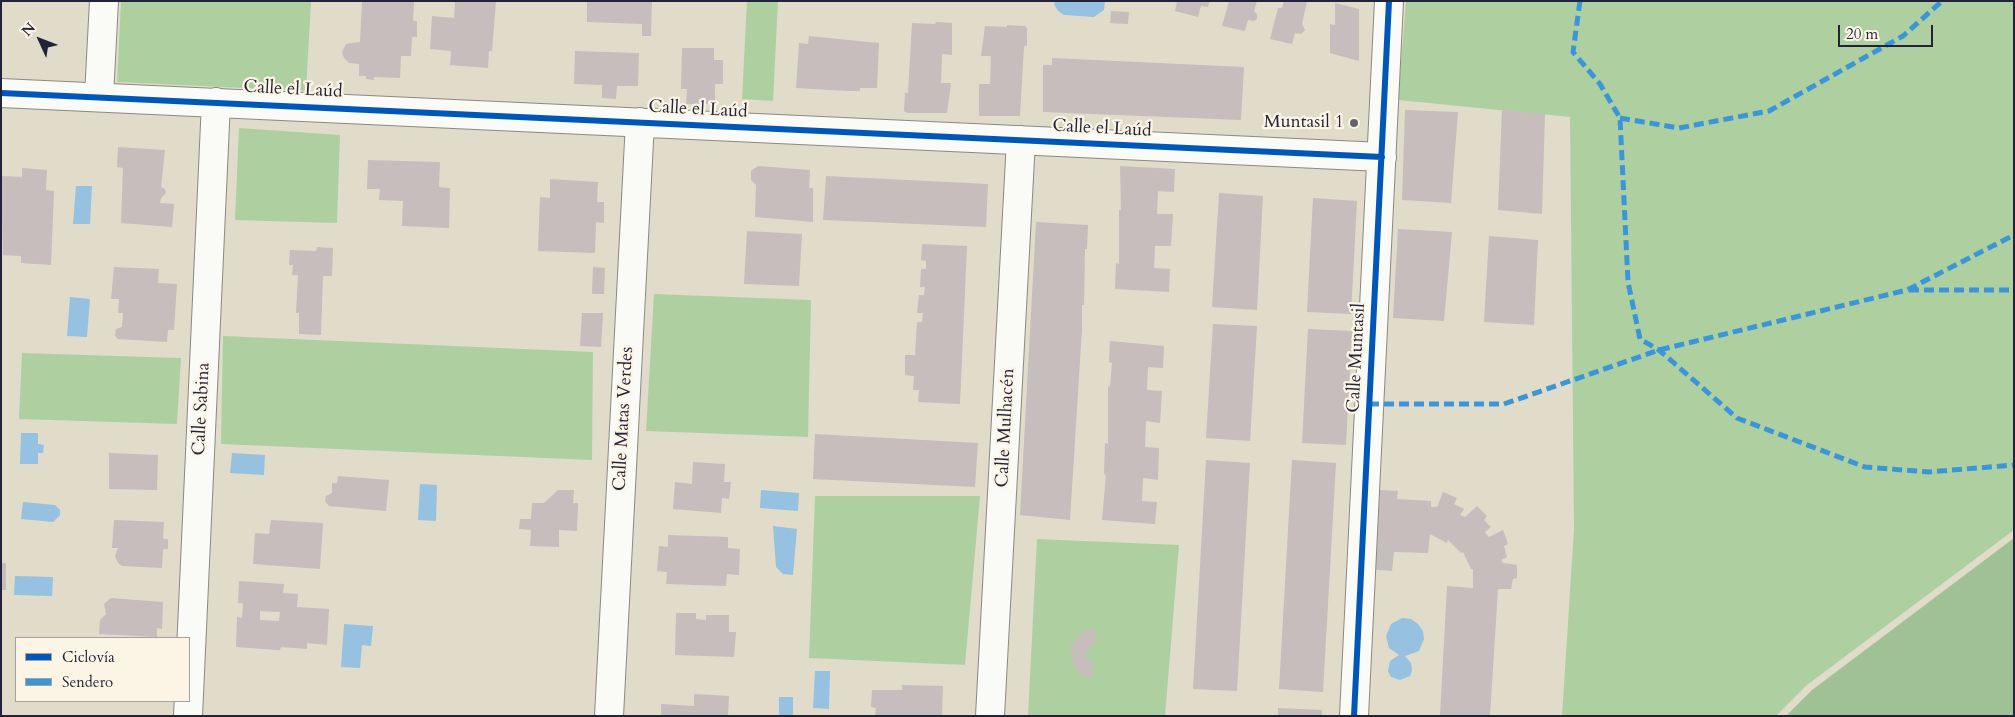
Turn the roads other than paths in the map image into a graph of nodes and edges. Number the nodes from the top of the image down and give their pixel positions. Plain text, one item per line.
1 (104, 1) edge
2 (1389, 1) edge
3 (5, 94) edge
4 (99, 96) junction
5 (216, 102) junction
6 (640, 122) junction
7 (1021, 140) junction
8 (1382, 157) junction
9 (190, 672) edge
10 (189, 702) edge
11 (188, 716) edge
12 (609, 716) edge
13 (990, 716) edge
14 (1354, 716) edge

1 - 4 street
2 - 8 street, Calle Muntasil
3 - 4 street, Calle el Laúd
4 - 5 street, Calle el Laúd
5 - 6 street, Calle el Laúd
5 - 9 street, Calle Sabina
6 - 7 street, Calle el Laúd
6 - 12 street, Calle Matas Verdes
7 - 8 street, Calle el Laúd
7 - 13 street, Calle Mulhacén
8 - 14 street, Calle Muntasil
10 - 11 street, Calle Sabina

